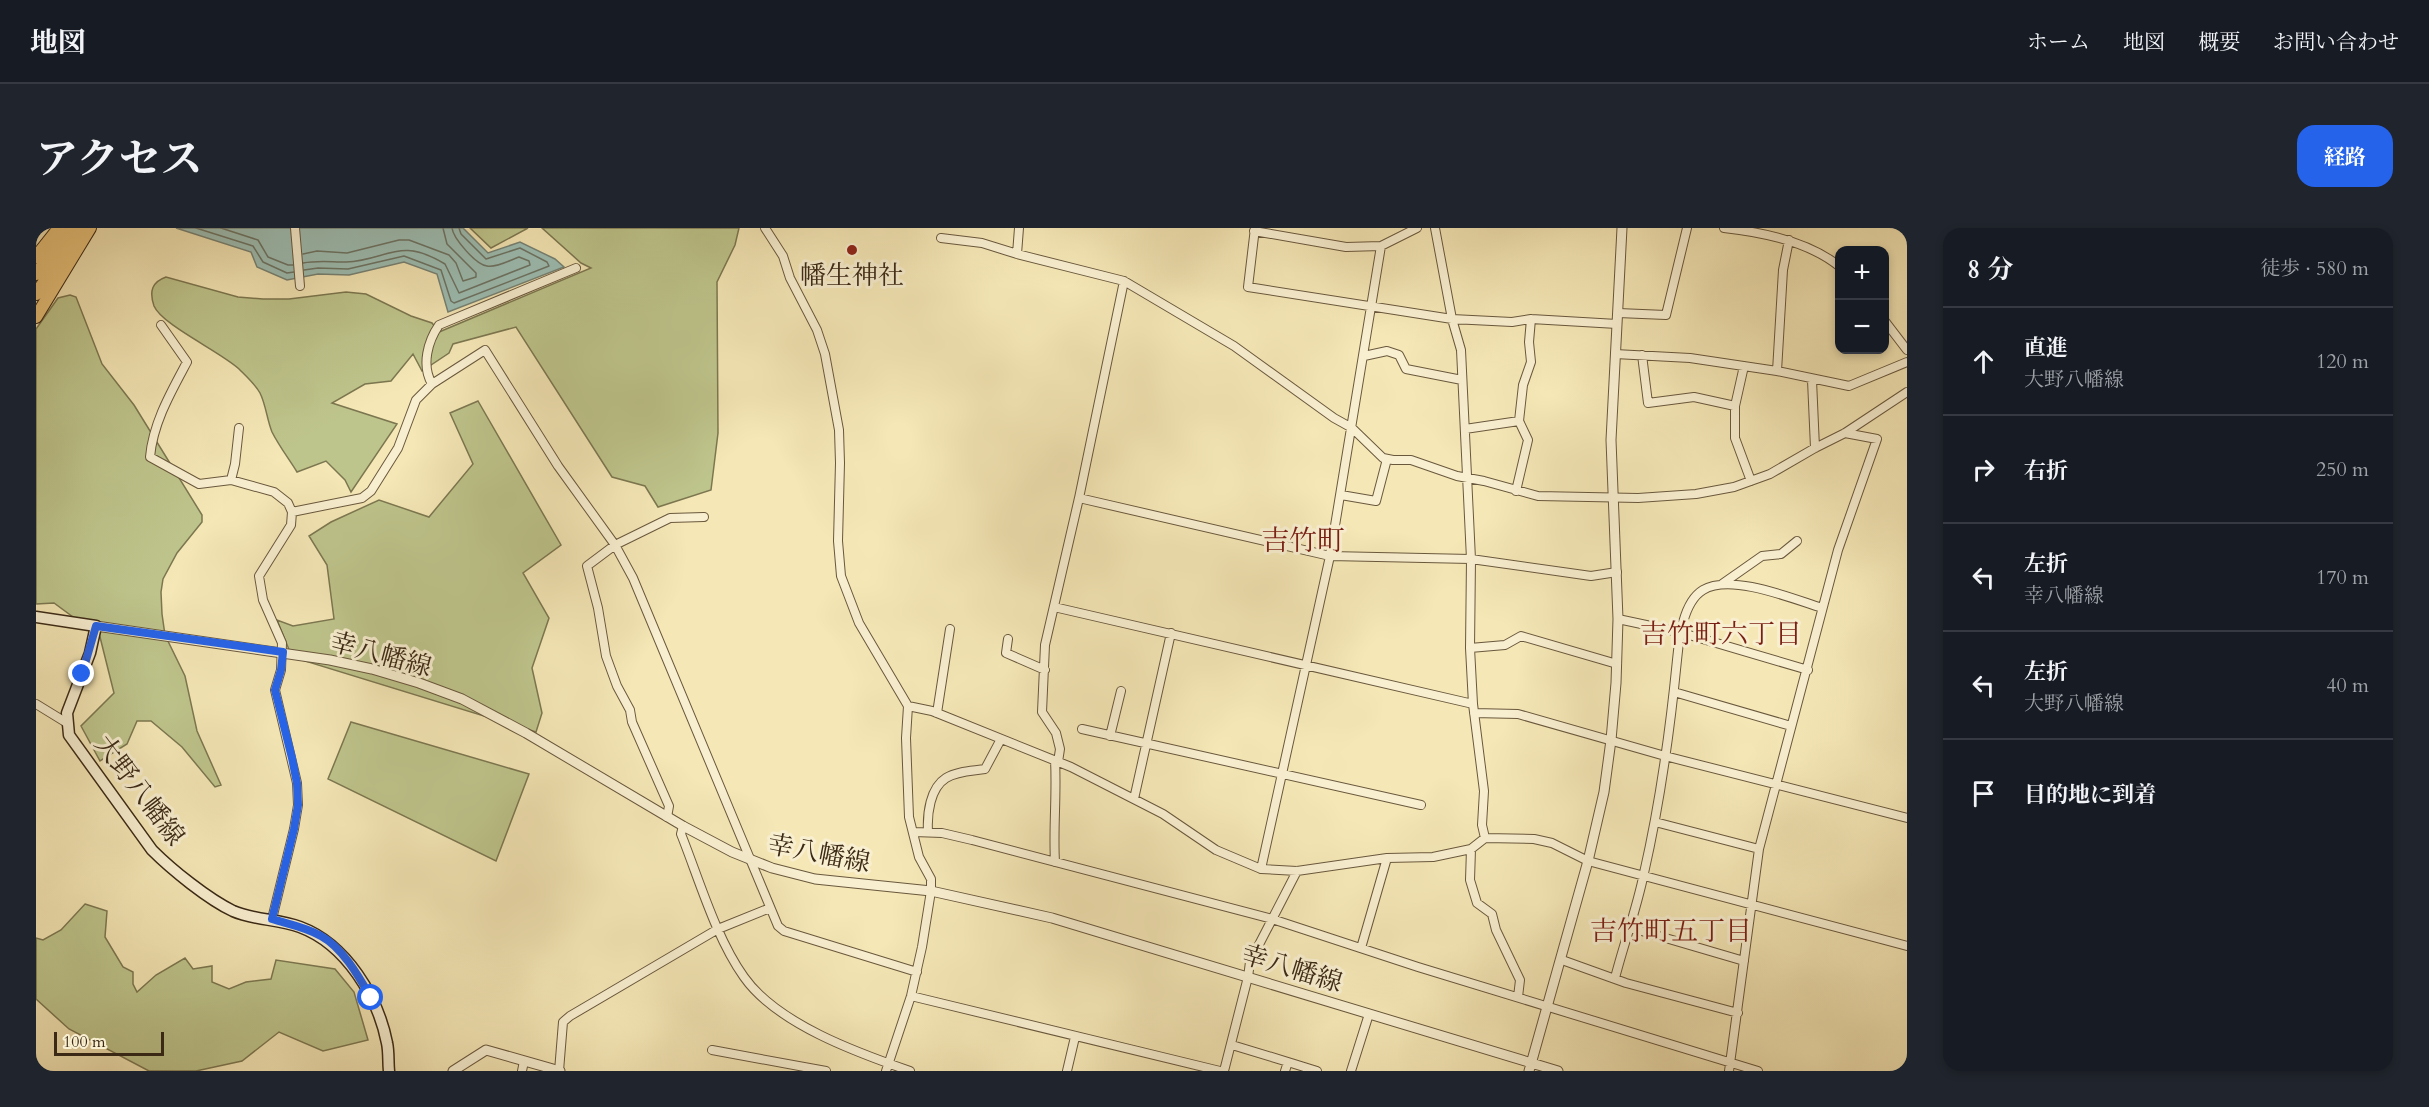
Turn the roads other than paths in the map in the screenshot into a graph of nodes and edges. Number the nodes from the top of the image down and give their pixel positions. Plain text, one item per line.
1 (59, 228) edge
2 (71, 228) edge
3 (81, 228) edge
4 (90, 228) edge
5 (295, 228) edge
6 (765, 228) edge
7 (1019, 228) edge
8 (1417, 228) edge
9 (1435, 228) edge
10 (1622, 228) edge
11 (1687, 228) edge
12 (1724, 228) edge
13 (1255, 230) edge
14 (941, 238) dead end
15 (1789, 240) junction
16 (1381, 246) junction
17 (1017, 254) junction
18 (36, 257) edge
19 (1835, 265) edge
20 (576, 268) dead end
21 (36, 274) edge
22 (1124, 281) junction
23 (300, 284) dead end
24 (36, 294) edge
25 (1372, 306) junction
26 (1618, 313) junction
27 (36, 317) edge
28 (1452, 319) junction
29 (1531, 319) junction
30 (1617, 324) junction
31 (162, 326) dead end
32 (1889, 327) edge
33 (1907, 350) edge
34 (1615, 354) junction
35 (1642, 355) junction
36 (1364, 357) junction
37 (1907, 362) edge
38 (1744, 366) junction
39 (1778, 371) junction
40 (1462, 380) junction
41 (1812, 380) junction
42 (432, 384) junction
43 (1907, 392) edge
44 (1735, 406) junction
45 (1519, 421) junction
46 (238, 428) dead end
47 (1352, 428) junction
48 (1465, 429) junction
49 (1845, 433) junction
50 (1815, 448) junction
51 (1387, 459) junction
52 (1468, 479) junction
53 (231, 480) junction
54 (1751, 481) junction
55 (1516, 490) junction
56 (1341, 495) junction
57 (1079, 498) junction
58 (1613, 499) junction
59 (292, 512) junction
60 (704, 517) dead end
61 (1797, 541) dead end
62 (615, 545) junction
63 (1330, 556) junction
64 (1471, 559) junction
65 (1617, 572) junction
66 (1722, 585) junction
67 (1054, 607) junction
68 (1822, 608) junction
69 (36, 617) edge
70 (1618, 619) junction
71 (96, 626) junction
72 (950, 628) dead end
73 (1679, 632) junction
74 (1171, 633) junction
75 (1008, 639) dead end
76 (1470, 648) junction
77 (283, 652) junction
78 (1617, 664) junction
79 (1307, 666) junction
80 (1045, 670) junction
81 (1808, 670) junction
82 (1120, 691) dead end
83 (1674, 692) junction
84 (36, 704) edge
85 (1473, 704) junction
86 (908, 706) junction
87 (937, 713) junction
88 (1474, 713) junction
89 (67, 723) junction
90 (1791, 726) junction
91 (1082, 729) dead end
92 (1110, 736) junction
93 (1001, 739) junction
94 (1611, 740) junction
95 (1145, 745) junction
96 (1665, 756) junction
97 (1057, 761) junction
98 (1283, 774) junction
99 (1777, 785) junction
100 (1134, 799) junction
101 (1422, 805) dead end
102 (667, 816) junction
103 (1907, 818) edge
104 (1655, 822) junction
105 (683, 826) junction
106 (928, 831) junction
107 (914, 832) junction
108 (1485, 838) junction
109 (1471, 849) junction
110 (1759, 849) junction
111 (1387, 858) junction
112 (751, 860) junction
113 (1588, 861) junction
114 (1055, 862) junction
115 (1261, 869) junction
116 (1297, 871) junction
117 (1644, 876) junction
118 (931, 891) junction
119 (1752, 907) junction
120 (770, 908) junction
121 (272, 919) junction
122 (1272, 919) junction
123 (1628, 927) junction
124 (718, 929) junction
125 (1907, 946) edge
126 (1361, 948) junction
127 (1562, 960) junction
128 (1744, 961) junction
129 (917, 972) junction
130 (1248, 976) junction
131 (1615, 978) junction
132 (911, 996) junction
133 (1518, 997) junction
134 (1546, 1005) junction
135 (1738, 1013) junction
136 (1369, 1014) junction
137 (1075, 1036) junction
138 (1232, 1045) junction
139 (712, 1050) dead end
140 (524, 1061) junction
141 (1288, 1062) junction
142 (887, 1067) edge
143 (1530, 1067) edge
144 (1730, 1067) edge
145 (389, 1071) edge
146 (453, 1071) edge
147 (522, 1071) edge
148 (560, 1071) edge
149 (826, 1071) edge
150 (910, 1071) edge
151 (1066, 1071) edge
152 (1222, 1071) edge
153 (1285, 1071) edge
154 (1317, 1071) edge
155 (1351, 1071) edge
156 (1558, 1071) edge
157 (1758, 1071) edge

1 - 18 highway
2 - 21 highway
3 - 24 highway
4 - 27 highway
5 - 23 street
6 - 86 street
7 - 17 street
8 - 16 street
9 - 28 street
10 - 26 street
11 - 26 street
12 - 15 street
13 - 16 street
13 - 25 street
14 - 17 street
15 - 19 street
15 - 39 street
16 - 25 street
17 - 22 street
20 - 42 street
22 - 47 street
22 - 57 street
25 - 28 street
25 - 36 street
26 - 30 street
28 - 29 street
28 - 40 street
29 - 30 street
29 - 45 street
30 - 34 street
31 - 53 street
32 - 33 street
34 - 35 street
34 - 58 street
35 - 38 street
35 - 44 street
36 - 40 street
36 - 47 street
37 - 41 street
38 - 39 street
38 - 44 street
39 - 41 street
40 - 48 street
41 - 50 street
42 - 59 street
42 - 62 street
43 - 49 street
44 - 54 street
45 - 48 street
45 - 55 street
46 - 53 street
47 - 51 street
47 - 56 street
48 - 52 street
49 - 50 street
49 - 68 street
50 - 54 street
51 - 52 street
51 - 56 street
52 - 55 street
52 - 64 street
53 - 59 street
54 - 58 street
55 - 58 street
56 - 63 street
57 - 63 street
57 - 67 street
58 - 65 street
59 - 77 street
60 - 62 street
61 - 66 street
62 - 102 street
62 - 112 street
63 - 64 street
63 - 79 street
64 - 65 street
64 - 76 street
65 - 70 street
66 - 68 street
66 - 73 street
67 - 74 street
67 - 80 street
68 - 81 street
69 - 71 main road
70 - 73 street
70 - 78 street
71 - 77 street, 幸八幡線
71 - 89 main road, 大野八幡線
72 - 87 street
73 - 81 street
73 - 83 street
74 - 79 street
74 - 95 street
75 - 80 street
76 - 78 street
76 - 85 street
77 - 102 street, 幸八幡線
77 - 121 street
78 - 94 street
79 - 85 street
79 - 98 street
80 - 97 street
81 - 90 street
82 - 92 street
83 - 90 street
83 - 96 street
84 - 89 street
85 - 88 street
86 - 87 street
86 - 107 street
87 - 93 street
88 - 94 street
88 - 108 street
89 - 121 main road, 大野八幡線
90 - 99 street
91 - 92 street
92 - 95 street
93 - 97 street
93 - 106 street
94 - 96 street
94 - 113 street
95 - 98 street
95 - 100 street
96 - 99 street
96 - 104 street
97 - 100 street
97 - 114 street
98 - 101 street
98 - 115 street
99 - 103 street
99 - 110 street
100 - 115 street
102 - 105 street, 幸八幡線
104 - 110 street
104 - 117 street
105 - 112 street, 幸八幡線
105 - 124 street
106 - 107 street
106 - 114 street
107 - 118 street
108 - 109 street
108 - 113 street
109 - 111 street
109 - 133 street
110 - 119 street
111 - 116 street
111 - 126 street
112 - 118 street, 幸八幡線
112 - 120 street
113 - 117 street
113 - 127 street
114 - 122 street
115 - 116 street
116 - 122 street
117 - 119 street
117 - 123 street
118 - 129 street
118 - 130 street, 幸八幡線
119 - 125 street
119 - 128 street
120 - 124 street
120 - 129 street
121 - 145 main road, 大野八幡線
122 - 126 street
122 - 130 street
123 - 128 street
123 - 131 street
124 - 142 street
124 - 148 street
126 - 133 street
127 - 131 street
127 - 134 street
128 - 135 street
129 - 132 street
130 - 136 street, 幸八幡線
130 - 138 street
131 - 135 street
132 - 137 street
132 - 142 street
133 - 134 street
134 - 143 street
134 - 144 street
135 - 144 street
136 - 143 street, 幸八幡線
136 - 155 street
137 - 151 street
137 - 152 street
138 - 141 street
138 - 152 street
139 - 149 street
140 - 146 street
140 - 147 street
140 - 148 street
141 - 153 street
141 - 154 street
142 - 150 street
143 - 156 street, 幸八幡線
144 - 157 street

